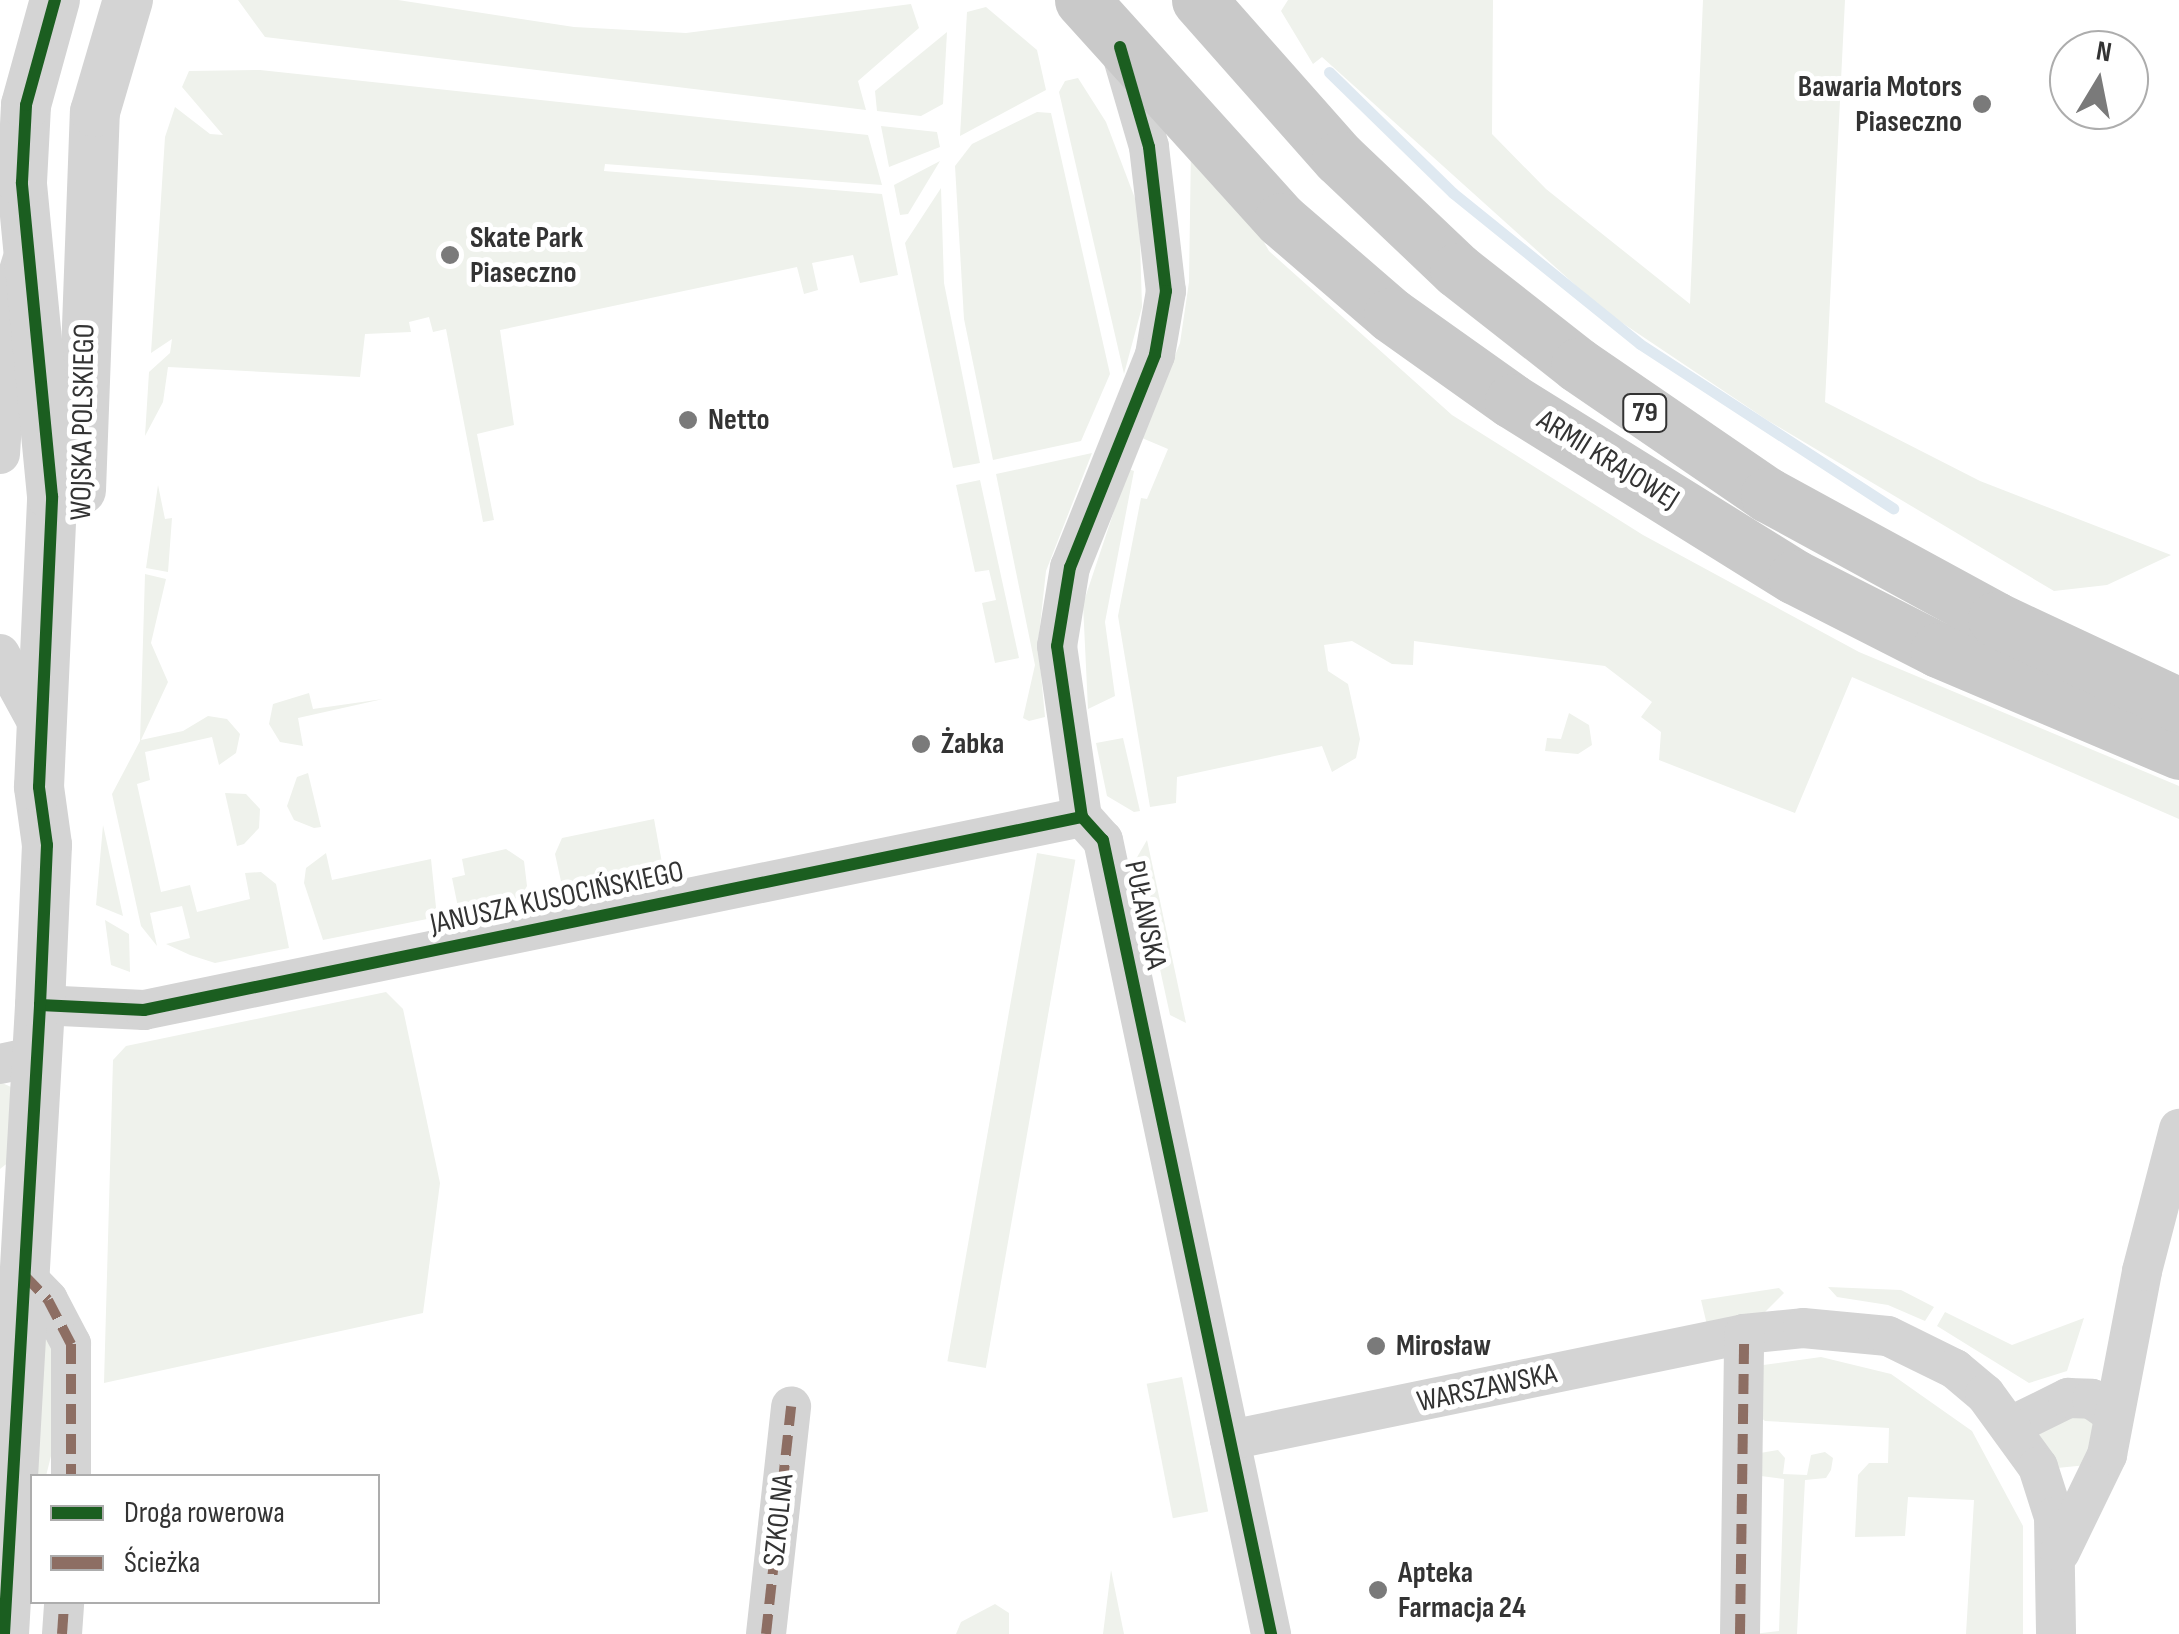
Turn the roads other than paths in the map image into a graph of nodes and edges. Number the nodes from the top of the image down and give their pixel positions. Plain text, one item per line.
1 (54, 0) edge
2 (128, 0) edge
3 (1082, 0) edge
4 (1199, 0) edge
5 (1120, 47) junction
6 (27, 248) junction
7 (3, 360) edge
8 (0, 451) edge
9 (0, 654) edge
10 (2179, 705) edge
11 (42, 731) junction
12 (2179, 752) edge
13 (1082, 817) junction
14 (47, 845) junction
15 (40, 1004) junction
16 (18, 1060) edge
17 (2179, 1128) edge
18 (25, 1276) junction
19 (1744, 1334) junction
20 (791, 1406) dead end
21 (2112, 1413) junction
22 (2010, 1426) junction
23 (1230, 1440) junction
24 (71, 1474) edge
25 (2058, 1560) junction
26 (64, 1604) edge
27 (4, 1634) edge
28 (62, 1634) edge
29 (766, 1634) edge
30 (1271, 1634) edge
31 (1740, 1634) edge
32 (2056, 1634) edge

1 - 6 street, WOJSKA POLSKIEGO
2 - 14 street, WOJSKA POLSKIEGO
3 - 5 main road, PUŁAWSKA / 79
4 - 10 main road, ARMII KRAJOWEJ / 79
5 - 12 main road, ARMII KRAJOWEJ / 79
5 - 13 street, PUŁAWSKA
6 - 7 street
6 - 11 street, WOJSKA POLSKIEGO
7 - 8 street
9 - 11 street
11 - 14 street, WOJSKA POLSKIEGO
13 - 15 street, JANUSZA KUSOCIŃSKIEGO
13 - 23 street, PUŁAWSKA
14 - 15 street, WOJSKA POLSKIEGO
15 - 16 street, WOJSKA POLSKIEGO
16 - 18 street, WOJSKA POLSKIEGO
17 - 21 street, WARSZAWSKA
18 - 24 street
18 - 27 street, WOJSKA POLSKIEGO
19 - 22 street, WARSZAWSKA
19 - 23 street, WARSZAWSKA
19 - 31 street
20 - 29 street, SZKOLNA
21 - 22 street
21 - 25 street, WARSZAWSKA
22 - 25 street, WARSZAWSKA
23 - 30 street, PUŁAWSKA
25 - 32 street, WARSZAWSKA
26 - 28 street

